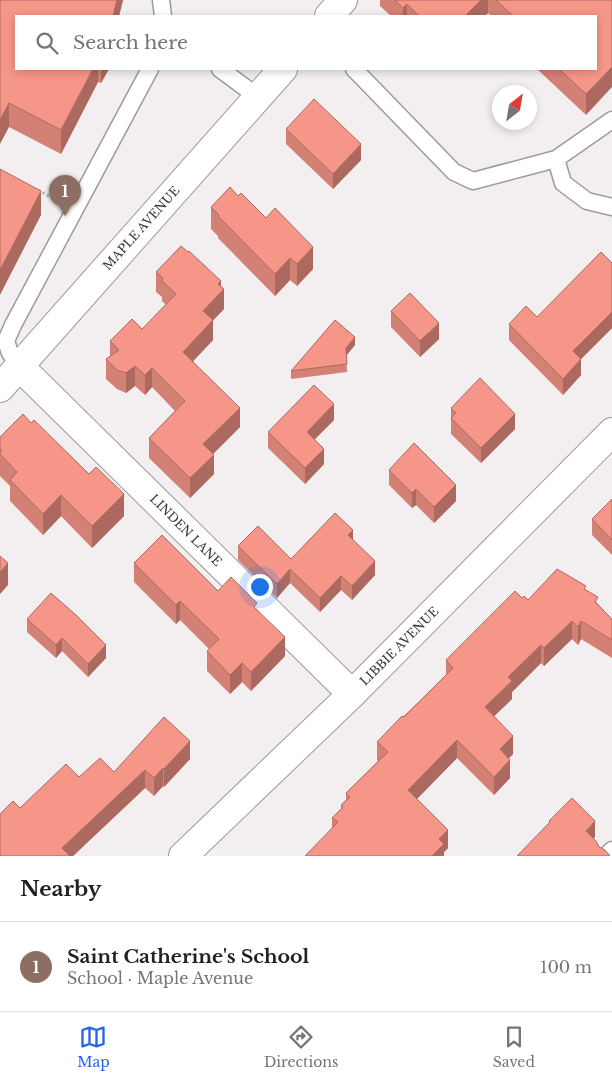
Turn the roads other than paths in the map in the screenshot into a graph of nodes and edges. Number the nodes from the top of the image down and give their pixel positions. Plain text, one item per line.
1 (162, 0) edge
2 (344, 0) edge
3 (163, 15) edge
4 (330, 15) edge
5 (149, 70) edge
6 (221, 70) edge
7 (282, 70) edge
8 (355, 70) edge
9 (258, 97) junction
10 (612, 120) edge
11 (556, 158) junction
12 (612, 207) edge
13 (19, 366) junction
14 (0, 388) edge
15 (612, 432) edge
16 (352, 694) junction
17 (612, 850) edge
18 (182, 856) edge
19 (606, 856) edge

1 - 3 lane
2 - 4 street
5 - 13 lane
6 - 9 lane
7 - 9 street, MAPLE AVENUE
8 - 11 lane
9 - 13 street, MAPLE AVENUE
10 - 11 lane
11 - 12 lane
13 - 14 street, MAPLE AVENUE
13 - 16 street, LINDEN LANE
15 - 16 street, LIBBIE AVENUE
16 - 18 street, LIBBIE AVENUE
17 - 19 lane

